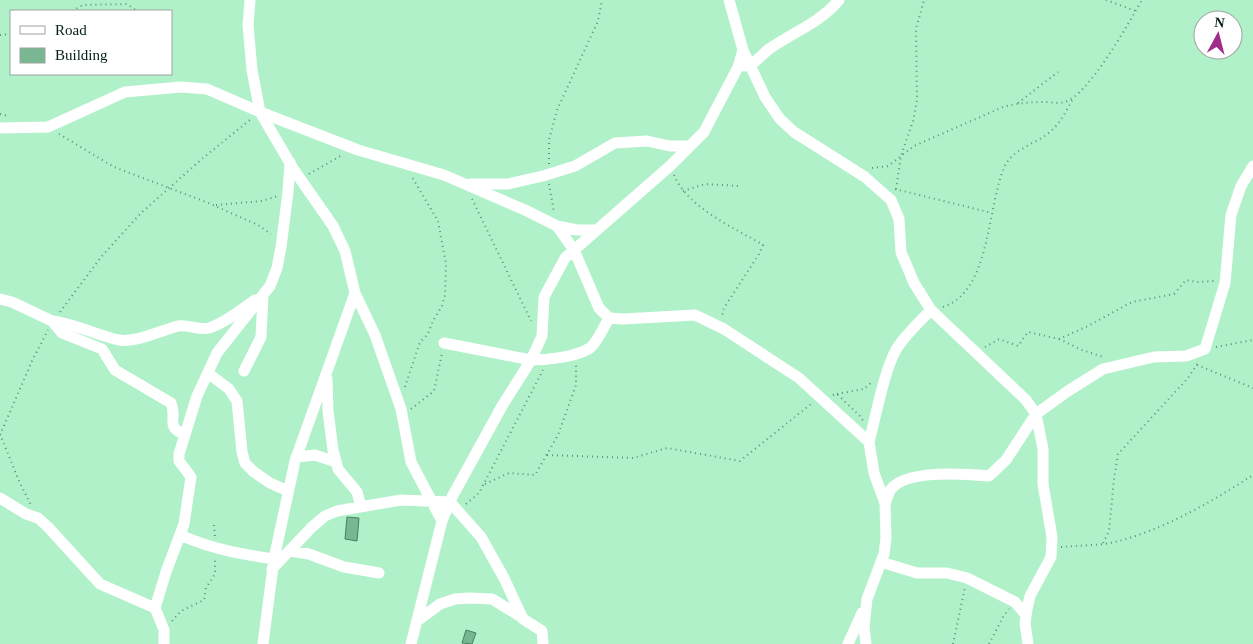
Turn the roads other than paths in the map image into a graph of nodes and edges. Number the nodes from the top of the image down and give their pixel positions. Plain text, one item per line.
1 (250, 0) edge
2 (728, 0) edge
3 (839, 0) edge
4 (743, 50) junction
5 (750, 65) junction
6 (738, 66) junction
7 (260, 112) junction
8 (0, 128) edge
9 (689, 146) junction
10 (290, 162) junction
11 (1253, 166) edge
12 (466, 184) junction
13 (557, 226) junction
14 (596, 230) junction
15 (574, 250) junction
16 (355, 293) junction
17 (263, 295) junction
18 (0, 299) edge
19 (932, 310) junction
20 (609, 318) junction
21 (52, 321) junction
22 (444, 342) road end
23 (532, 360) junction
24 (244, 371) dead end
25 (327, 372) junction
26 (208, 373) junction
27 (1036, 414) junction
28 (185, 435) junction
29 (869, 442) junction
30 (296, 457) junction
31 (336, 462) junction
32 (288, 491) junction
33 (0, 498) edge
34 (432, 500) junction
35 (450, 502) junction
36 (885, 503) junction
37 (361, 507) junction
38 (442, 521) junction
39 (180, 535) junction
40 (290, 551) junction
41 (881, 562) junction
42 (273, 564) junction
43 (379, 573) dead end
44 (867, 599) junction
45 (155, 608) junction
46 (1026, 615) junction
47 (523, 618) junction
48 (417, 621) junction
49 (164, 644) edge
50 (263, 644) edge
51 (411, 644) edge
52 (543, 644) edge
53 (848, 644) edge
54 (866, 644) edge
55 (1028, 644) edge

1 - 7 street
2 - 4 street
3 - 5 street
4 - 5 street
4 - 6 street
5 - 6 street
5 - 19 street
6 - 9 street
7 - 8 street
7 - 10 street
7 - 12 street
9 - 12 street
9 - 14 street
10 - 16 street
10 - 17 street
11 - 27 street
12 - 13 street
13 - 14 street
13 - 15 street
14 - 15 street
15 - 20 street
15 - 23 street
16 - 25 street
16 - 34 street
17 - 21 street
17 - 24 street
17 - 26 street
18 - 21 street
19 - 27 street
19 - 29 street
20 - 23 street
20 - 29 street
21 - 28 street
22 - 23 street
23 - 35 street
25 - 30 street
25 - 31 street
26 - 28 street
26 - 32 street
27 - 36 street
27 - 46 street
28 - 39 street
29 - 36 street
30 - 31 street
30 - 32 street
31 - 37 street
32 - 42 street
33 - 45 street
34 - 35 street
34 - 37 street
34 - 38 street
35 - 38 street
35 - 47 street
36 - 41 street
37 - 40 street
38 - 48 street
39 - 42 street
39 - 45 street
40 - 42 street
40 - 43 street
41 - 44 street
41 - 46 street
42 - 50 street
44 - 53 street
44 - 54 street
45 - 49 street
46 - 55 street
47 - 48 street
47 - 52 street
48 - 51 street

